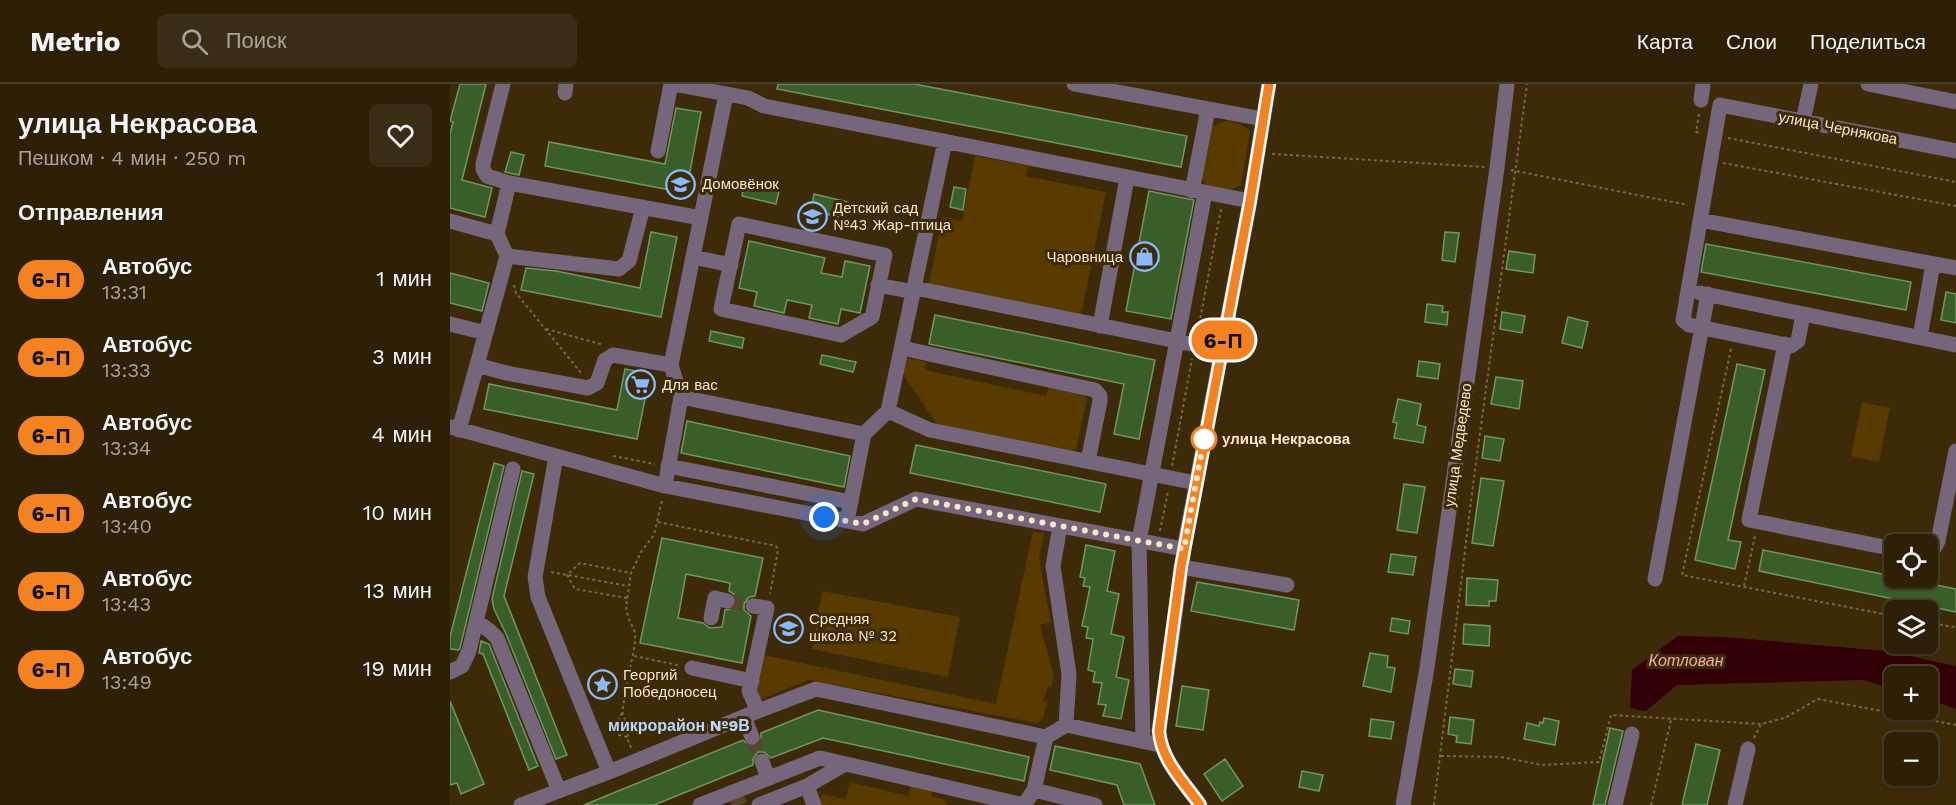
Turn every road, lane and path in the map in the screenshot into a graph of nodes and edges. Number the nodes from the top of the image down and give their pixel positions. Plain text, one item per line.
1 (503, 84) edge
2 (672, 84) edge
3 (1074, 84) edge
4 (1269, 84) edge
5 (1507, 84) edge
6 (1527, 84) edge
7 (1811, 84) edge
8 (1868, 84) edge
9 (749, 91) edge
10 (1702, 92) edge
11 (726, 94) junction
12 (1956, 102) edge
13 (1208, 109) junction
14 (1263, 119) junction
15 (1803, 121) junction
16 (1715, 136) junction
17 (945, 141) junction
18 (658, 151) dead end
19 (1956, 151) edge
20 (1711, 161) junction
21 (1127, 178) junction
22 (1956, 182) edge
23 (509, 183) junction
24 (1198, 192) junction
25 (1250, 201) junction
26 (1956, 206) edge
27 (642, 207) junction
28 (701, 218) junction
29 (1700, 220) junction
30 (450, 221) edge
31 (497, 234) junction
32 (507, 256) junction
33 (693, 257) junction
34 (1933, 264) junction
35 (730, 265) junction
36 (1956, 268) edge
37 (513, 284) dead end
38 (878, 285) junction
39 (914, 290) junction
40 (1688, 291) junction
41 (1708, 294) junction
42 (1803, 314) junction
43 (450, 324) edge
44 (1100, 326) junction
45 (1701, 328) junction
46 (546, 329) junction
47 (486, 333) junction
48 (1920, 337) junction
49 (1177, 342) junction
50 (1785, 344) junction
51 (1956, 345) edge
52 (605, 346) dead end
53 (902, 348) junction
54 (1221, 350) junction
55 (671, 365) junction
56 (477, 366) junction
57 (592, 387) junction
58 (681, 397) junction
59 (888, 411) junction
60 (455, 428) edge
61 (864, 434) junction
62 (1956, 451) edge
63 (556, 456) junction
64 (1088, 461) junction
65 (668, 466) junction
66 (513, 469) dead end
67 (1151, 474) junction
68 (1196, 483) junction
69 (665, 486) junction
70 (851, 502) junction
71 (847, 521) junction
72 (658, 522) junction
73 (1758, 522) junction
74 (1060, 526) junction
75 (1139, 541) junction
76 (1938, 541) edge
77 (1884, 547) edge
78 (1184, 549) junction
79 (1181, 567) junction
80 (537, 569) junction
81 (632, 573) junction
82 (567, 574) junction
83 (1655, 579) dead end
84 (1287, 585) dead end
85 (629, 586) junction
86 (1744, 587) dead end
87 (627, 598) junction
88 (727, 601) dead end
89 (760, 607) joint
90 (711, 618) dead end
91 (477, 622) junction
92 (1938, 624) edge
93 (1956, 626) edge
94 (633, 656) junction
95 (693, 668) joint
96 (450, 672) edge
97 (752, 681) junction
98 (622, 712) junction
99 (751, 714) junction
100 (1671, 720) junction
101 (1761, 724) junction
102 (1066, 725) junction
103 (1956, 725) edge
104 (1632, 734) dead end
105 (752, 736) tunnel mouth
106 (1046, 737) junction
107 (627, 738) junction
108 (1143, 741) junction
109 (1160, 745) junction
110 (1748, 749) joint
111 (1441, 756) junction
112 (636, 761) junction
113 (762, 761) tunnel mouth
114 (845, 764) junction
115 (609, 772) junction
116 (768, 778) junction
117 (807, 786) junction
118 (1034, 790) junction
119 (559, 791) junction
120 (981, 800) edge
121 (521, 805) edge
122 (700, 805) edge
123 (759, 805) edge
124 (814, 805) edge
125 (1024, 805) edge
126 (1095, 805) edge
127 (1200, 805) edge
128 (1403, 805) edge
129 (1434, 805) edge
130 (1615, 805) edge
131 (1651, 805) edge
132 (1736, 805) edge

1 - 23 street
2 - 11 street
2 - 18 street
3 - 13 street
4 - 14 street
5 - 128 street, улица Медведево
6 - 111 path
7 - 15 street
8 - 12 street
9 - 11 street
9 - 17 street
10 - 16 path
11 - 28 street
13 - 14 street
13 - 24 street
14 - 25 street
15 - 16 street, улица Чернякова
15 - 19 street, улица Чернякова
16 - 20 street
16 - 22 path
17 - 21 street
17 - 39 street
20 - 26 path
20 - 29 street
21 - 24 street
21 - 44 street
23 - 27 street
23 - 31 street
24 - 25 street
24 - 49 street
25 - 54 street
27 - 28 street
27 - 32 street
28 - 33 street
29 - 34 street
29 - 40 street
30 - 31 street
31 - 32 street
32 - 47 street
33 - 35 street
33 - 55 street
34 - 36 street
34 - 48 street
35 - 38 street
35 - 38 street
37 - 46 path
38 - 39 street
39 - 44 street
39 - 53 street
40 - 41 street
40 - 45 street
41 - 42 street
41 - 45 street
42 - 48 street
42 - 50 street
43 - 47 street
44 - 49 street
45 - 50 street
45 - 83 street
46 - 52 path
46 - 57 path
47 - 56 street
48 - 51 street
49 - 54 street
49 - 67 street
50 - 73 street
53 - 59 street
53 - 64 street
54 - 68 street
55 - 57 street
55 - 58 street
56 - 57 street
56 - 60 street
58 - 61 street
58 - 65 street
59 - 61 street
59 - 64 street
60 - 63 street
61 - 70 street
62 - 76 street
63 - 69 street
63 - 80 street
64 - 67 street
65 - 69 street
65 - 70 street
66 - 91 street
67 - 68 street
67 - 75 street
68 - 78 street
69 - 71 street
69 - 72 path
70 - 71 street
71 - 74 street
72 - 81 path
72 - 89 path
73 - 77 street
73 - 86 path
74 - 75 street
74 - 102 street
75 - 78 street
75 - 108 street
78 - 79 street
79 - 84 street
79 - 109 street
80 - 82 path
80 - 115 street
81 - 82 path
81 - 85 path
82 - 85 path
82 - 87 path
85 - 87 path
87 - 94 path
88 - 90 street
89 - 97 street
91 - 96 street
91 - 119 street
92 - 93 path
94 - 95 path
94 - 98 path
95 - 97 street
97 - 99 street
98 - 107 path
98 - 107 path
99 - 105 street
99 - 106 street
99 - 112 street
100 - 101 path
100 - 111 path
100 - 131 path
101 - 103 path
101 - 110 path
102 - 106 street
102 - 108 street
104 - 130 street
106 - 118 street
107 - 112 path
108 - 109 street
109 - 127 street
110 - 132 street
111 - 129 path
112 - 115 street
113 - 116 street
114 - 116 street
114 - 117 street
114 - 120 street
115 - 119 street
116 - 122 street
117 - 123 street
117 - 124 street
118 - 125 street
118 - 126 street
119 - 121 street
120 - 125 street

